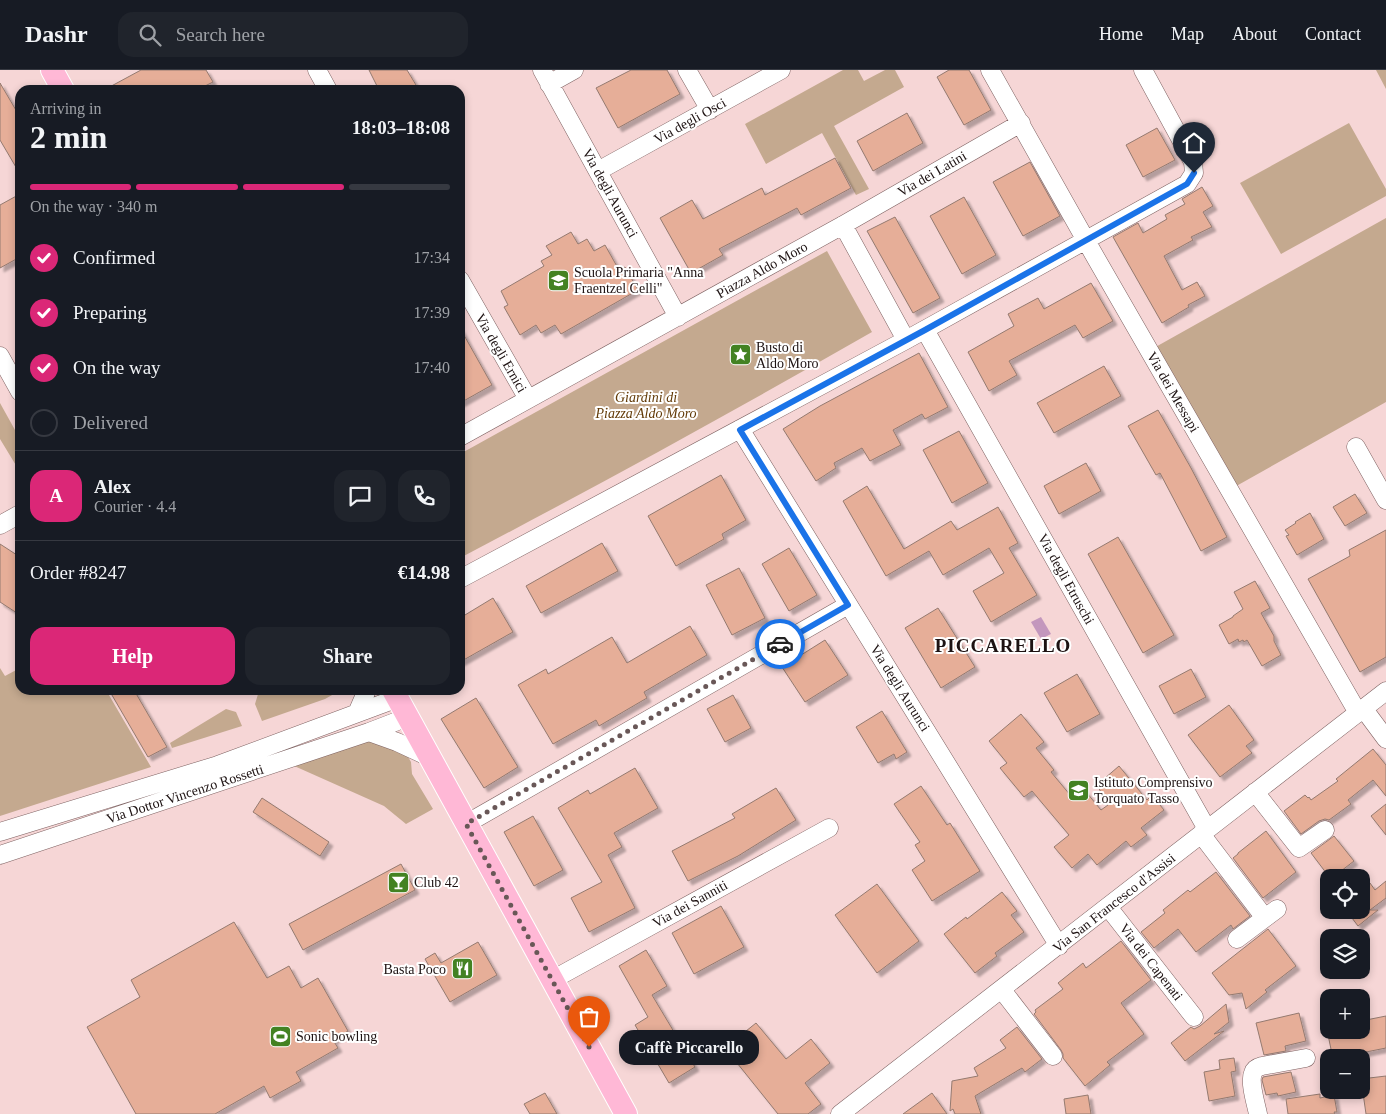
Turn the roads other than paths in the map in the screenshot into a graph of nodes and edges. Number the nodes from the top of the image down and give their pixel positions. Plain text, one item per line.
1 (52, 70) edge
2 (316, 70) edge
3 (574, 70) edge
4 (688, 70) edge
5 (781, 70) edge
6 (990, 70) edge
7 (1143, 70) edge
8 (546, 77) edge
9 (60, 85) edge
10 (325, 85) edge
11 (710, 110) junction
12 (1021, 124) junction
13 (598, 172) junction
14 (843, 225) junction
15 (1086, 240) junction
16 (465, 289) edge
17 (678, 317) junction
18 (925, 330) junction
19 (906, 340) junction
20 (0, 356) edge
21 (15, 383) edge
22 (528, 400) junction
23 (740, 430) junction
24 (465, 434) edge
25 (1356, 448) dead end
26 (1386, 500) edge
27 (15, 517) edge
28 (0, 525) edge
29 (465, 576) edge
30 (848, 605) junction
31 (1386, 691) edge
32 (365, 695) edge
33 (400, 702) edge
34 (1361, 710) junction
35 (357, 713) junction
36 (369, 732) junction
37 (1386, 739) edge
38 (429, 757) junction
39 (1255, 792) junction
40 (466, 824) junction
41 (829, 828) dead end
42 (1325, 830) dead end
43 (0, 832) edge
44 (1204, 832) junction
45 (0, 855) edge
46 (1108, 907) junction
47 (1237, 940) dead end
48 (1059, 946) junction
49 (552, 980) junction
50 (1002, 990) junction
51 (1194, 1017) dead end
52 (1053, 1056) dead end
53 (1306, 1058) dead end
54 (626, 1114) edge
55 (840, 1114) edge
56 (1258, 1114) edge

1 - 9 main road
2 - 10 street
3 - 8 street
4 - 11 street
5 - 11 street, Via degli Osci
6 - 12 street, Via dei Messapi
7 - 15 street
8 - 13 street, Via degli Aurunci
11 - 13 street, Via degli Osci
12 - 14 street, Via dei Latini
12 - 15 street, Via dei Messapi
13 - 17 street, Via degli Aurunci
14 - 17 street, Piazza Aldo Moro
14 - 19 street
15 - 18 street
15 - 34 street, Via dei Messapi
16 - 22 street, Via degli Ernici
17 - 22 street, Piazza Aldo Moro
18 - 19 street
18 - 44 street, Via degli Etruschi
19 - 23 street
20 - 21 street
22 - 24 street, Piazza Aldo Moro
23 - 29 street
23 - 30 street, Via degli Aurunci
25 - 26 street
27 - 28 street
30 - 40 street
30 - 48 street, Via degli Aurunci
31 - 34 street, Via San Francesco d'Assisi
32 - 35 street
33 - 35 street, Via Dottor Vincenzo Rossetti
33 - 36 street, Via Dottor Vincenzo Rossetti
33 - 38 main road
34 - 37 street, Via dei Messapi
34 - 39 street, Via San Francesco d'Assisi
35 - 43 street, Via Dottor Vincenzo Rossetti
36 - 38 street
36 - 45 street, Via Dottor Vincenzo Rossetti
38 - 40 main road
39 - 42 street
39 - 44 street, Via San Francesco d'Assisi
40 - 49 main road
41 - 49 street, Via dei Sanniti
44 - 46 street, Via San Francesco d'Assisi
44 - 47 street, Via degli Etruschi
46 - 48 street, Via San Francesco d'Assisi
46 - 51 street, Via dei Capenati
48 - 50 street, Via San Francesco d'Assisi
49 - 54 main road
50 - 52 street
50 - 55 street, Via San Francesco d'Assisi
53 - 56 street

